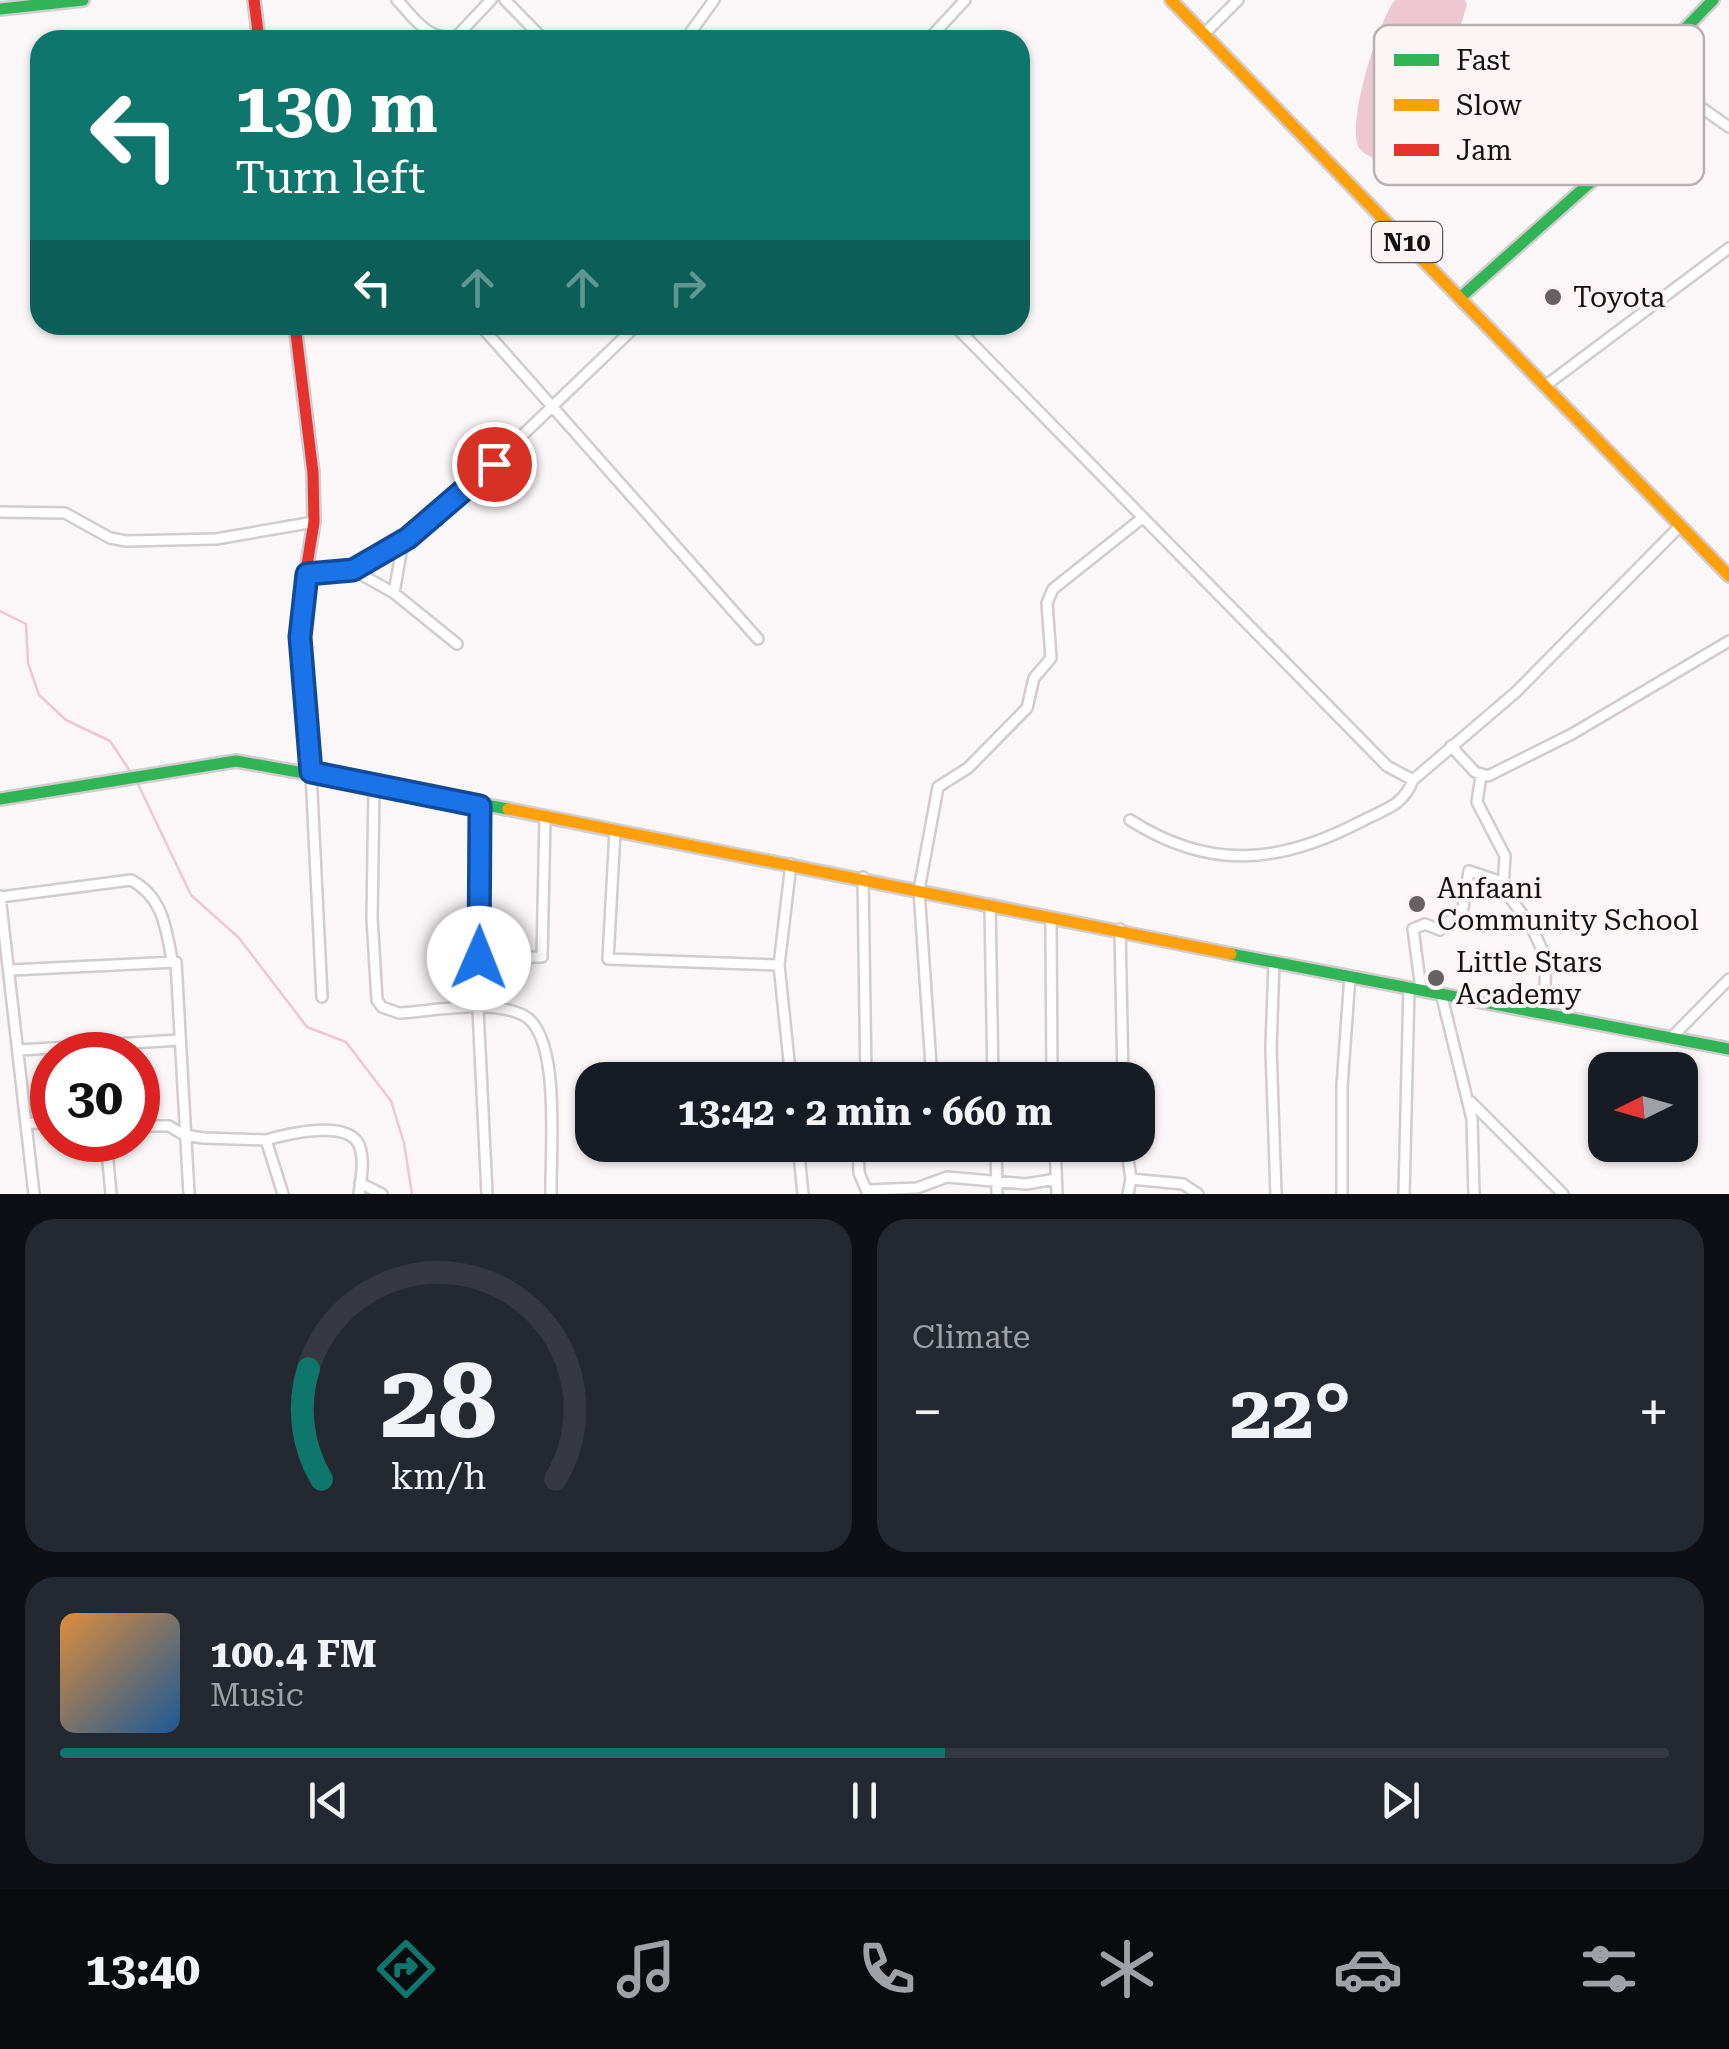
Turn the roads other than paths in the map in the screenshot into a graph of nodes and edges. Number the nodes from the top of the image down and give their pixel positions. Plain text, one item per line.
1 (84, 0) edge
2 (254, 0) edge
3 (397, 0) edge
4 (491, 0) edge
5 (505, 0) edge
6 (714, 0) edge
7 (965, 0) edge
8 (1171, 0) edge
9 (1238, 0) edge
10 (1713, 0) edge
11 (0, 9) edge
12 (1689, 25) edge
13 (258, 30) edge
14 (423, 30) edge
15 (466, 30) edge
16 (534, 30) edge
17 (692, 30) edge
18 (937, 30) edge
19 (1204, 34) junction
20 (1704, 109) edge
21 (1729, 126) edge
22 (1586, 185) edge
23 (1729, 248) edge
24 (1460, 297) junction
25 (297, 335) edge
26 (489, 335) edge
27 (627, 335) edge
28 (964, 335) edge
29 (1545, 386) junction
30 (554, 410) junction
31 (0, 512) edge
32 (1141, 520) junction
33 (314, 522) junction
34 (1680, 526) junction
35 (403, 541) junction
36 (353, 570) junction
37 (307, 574) junction
38 (1729, 576) edge
39 (394, 593) junction
40 (758, 638) dead end
41 (1729, 642) edge
42 (458, 644) dead end
43 (1451, 746) junction
44 (311, 772) junction
45 (1481, 776) junction
46 (1414, 780) junction
47 (374, 787) junction
48 (0, 799) edge
49 (480, 806) junction
50 (544, 818) junction
51 (1130, 820) dead end
52 (615, 831) junction
53 (791, 864) junction
54 (864, 877) junction
55 (1502, 882) junction
56 (919, 890) junction
57 (0, 897) edge
58 (990, 905) junction
59 (1051, 921) junction
60 (1120, 930) junction
61 (479, 958) junction
62 (172, 960) junction
63 (1274, 962) junction
64 (779, 965) junction
65 (11, 970) junction
66 (1350, 976) junction
67 (1729, 979) edge
68 (1415, 988) junction
69 (1441, 992) junction
70 (322, 997) dead end
71 (478, 1009) junction
72 (1544, 1012) junction
73 (1673, 1036) junction
74 (179, 1040) junction
75 (1729, 1049) edge
76 (20, 1050) junction
77 (789, 1062) edge
78 (866, 1062) edge
79 (931, 1062) edge
80 (994, 1062) edge
81 (1052, 1062) edge
82 (1123, 1062) edge
83 (1470, 1100) junction
84 (29, 1124) joint
85 (160, 1126) edge
86 (184, 1135) junction
87 (266, 1140) junction
88 (108, 1162) edge
89 (800, 1162) edge
90 (859, 1162) edge
91 (996, 1162) edge
92 (1055, 1162) edge
93 (1128, 1162) edge
94 (1056, 1179) junction
95 (1131, 1179) junction
96 (360, 1188) edge
97 (997, 1188) edge
98 (868, 1192) edge
99 (34, 1194) edge
100 (111, 1194) edge
101 (189, 1194) edge
102 (282, 1194) edge
103 (382, 1194) edge
104 (487, 1194) edge
105 (550, 1194) edge
106 (803, 1194) edge
107 (1056, 1194) edge
108 (1128, 1194) edge
109 (1198, 1194) edge
110 (1276, 1194) edge
111 (1342, 1194) edge
112 (1404, 1194) edge
113 (1474, 1194) edge
114 (1564, 1194) edge

1 - 11 main road
2 - 13 main road
3 - 14 street
4 - 15 street
5 - 16 street
6 - 17 street
7 - 18 street
8 - 19 main road, N10
9 - 19 street
10 - 12 main road
19 - 24 main road, N10
20 - 21 street
22 - 24 main road
23 - 29 street
24 - 29 main road, N10
25 - 33 main road
26 - 30 street
27 - 30 street
28 - 32 street
29 - 34 main road, N10
30 - 35 street
30 - 40 street
31 - 33 street
32 - 46 street
32 - 56 street
33 - 37 main road
34 - 38 main road, N10
34 - 43 street
35 - 36 street
35 - 39 street
36 - 37 street
36 - 39 street
37 - 44 main road
39 - 42 street
41 - 45 street
43 - 45 street
43 - 46 street
44 - 47 main road
44 - 48 main road
44 - 70 street
45 - 55 street
46 - 51 street
47 - 49 main road
47 - 71 street
49 - 50 main road
49 - 61 street
50 - 52 main road
50 - 61 street
52 - 53 main road
52 - 64 street
53 - 54 main road
53 - 64 street
54 - 56 main road
54 - 78 street
55 - 68 street
55 - 72 street
56 - 58 main road
56 - 79 street
57 - 62 street
57 - 65 street
58 - 59 main road
58 - 80 street
59 - 60 main road
59 - 81 street
60 - 63 main road
60 - 82 street
61 - 71 street
62 - 65 street
62 - 74 street
63 - 66 main road
63 - 110 street
64 - 77 street
65 - 76 street
66 - 68 main road
66 - 111 street
67 - 73 street
68 - 69 main road
68 - 112 street
69 - 72 main road
69 - 83 street
71 - 104 street
71 - 105 street
72 - 73 main road
73 - 75 main road
74 - 76 street
74 - 86 street
76 - 84 street
83 - 113 street
83 - 114 street
84 - 99 street
85 - 86 street
86 - 87 street
86 - 101 street
87 - 96 street
87 - 102 street
88 - 100 street
89 - 106 street
90 - 98 street
91 - 97 street
92 - 94 street
93 - 95 street
94 - 97 street
94 - 107 street
95 - 108 street
95 - 109 street
96 - 103 street
97 - 98 street

